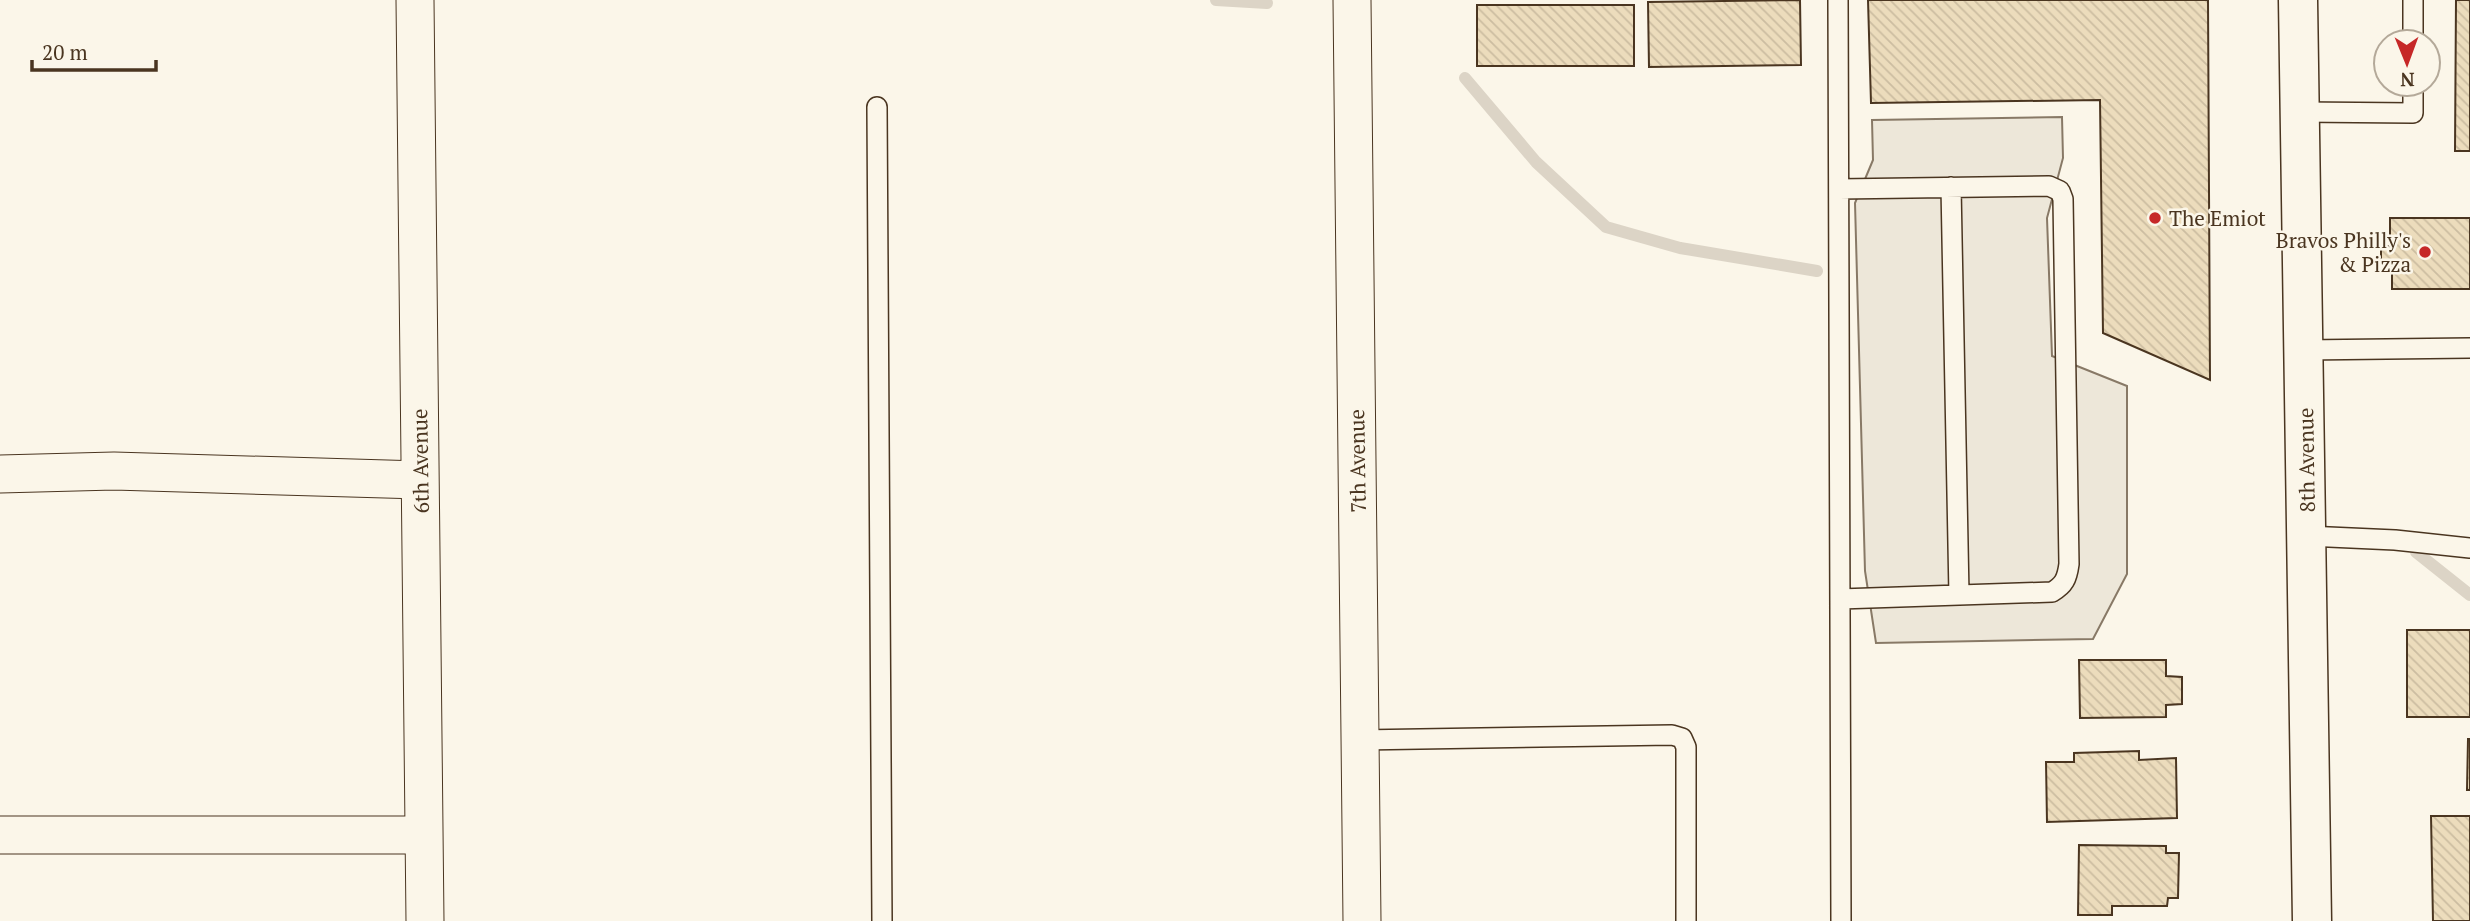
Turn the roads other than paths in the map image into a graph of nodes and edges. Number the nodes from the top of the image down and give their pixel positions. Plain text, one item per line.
1 (415, 0) edge
2 (1352, 0) edge
3 (1838, 0) edge
4 (2298, 0) edge
5 (2413, 0) edge
6 (2413, 28) edge
7 (2413, 98) edge
8 (877, 107) dead end
9 (2300, 112) junction
10 (1951, 187) junction
11 (1839, 189) junction
12 (2470, 348) edge
13 (2304, 350) junction
14 (0, 474) edge
15 (420, 480) junction
16 (2307, 536) junction
17 (2470, 548) edge
18 (1959, 595) junction
19 (1840, 600) junction
20 (1360, 740) junction
21 (0, 835) edge
22 (424, 835) junction
23 (425, 921) edge
24 (882, 921) edge
25 (1362, 921) edge
26 (1686, 921) edge
27 (1841, 921) edge
28 (2312, 921) edge

1 - 15 street, 6th Avenue
2 - 20 street, 7th Avenue
3 - 11 lane
4 - 9 main road, 8th Avenue
5 - 6 lane
7 - 9 lane
8 - 24 lane
9 - 13 main road, 8th Avenue
10 - 11 lane
10 - 18 lane
10 - 18 lane
11 - 19 lane
12 - 13 lane
13 - 16 main road, 8th Avenue
14 - 15 street
15 - 22 street, 6th Avenue
16 - 17 lane
16 - 28 main road, 8th Avenue
18 - 19 lane
19 - 27 lane
20 - 25 street, 7th Avenue
20 - 26 lane
21 - 22 street
22 - 23 street, 6th Avenue

